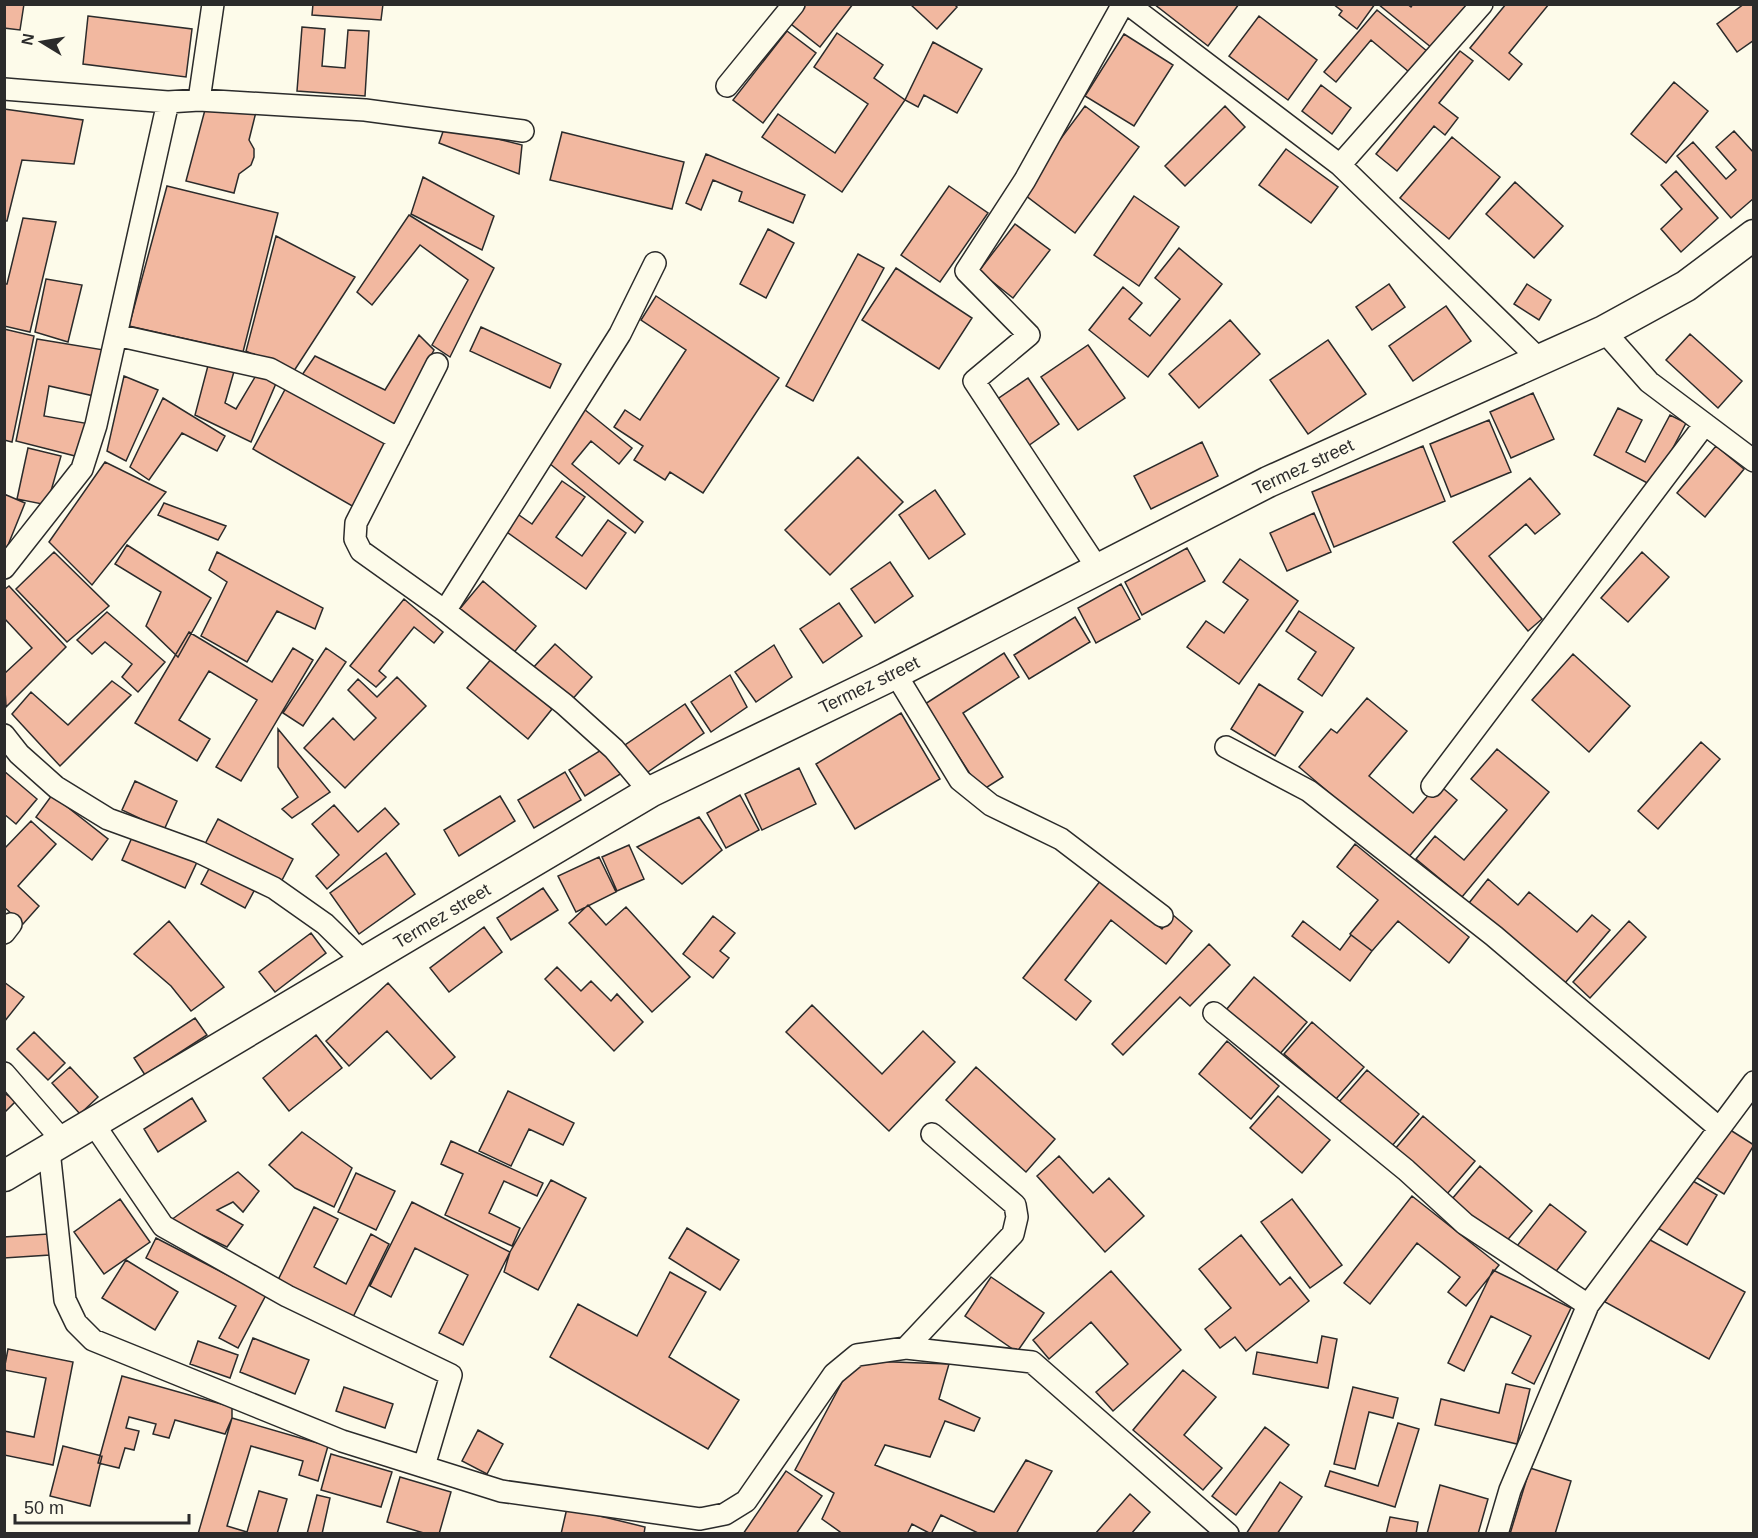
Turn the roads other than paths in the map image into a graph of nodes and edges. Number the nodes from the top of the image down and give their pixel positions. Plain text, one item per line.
1 (213, 4) edge
2 (794, 4) edge
3 (1123, 4) edge
4 (1128, 4) edge
5 (1482, 4) edge
6 (727, 86) dead end
7 (4, 89) edge
8 (199, 100) junction
9 (168, 102) junction
10 (523, 131) dead end
11 (1340, 165) junction
12 (1754, 235) edge
13 (655, 263) dead end
14 (1604, 331) junction
15 (116, 335) junction
16 (1540, 360) junction
17 (437, 364) dead end
18 (1705, 424) junction
19 (399, 439) junction
20 (1754, 461) edge
21 (4, 568) edge
22 (1098, 569) junction
23 (446, 611) junction
24 (895, 673) junction
25 (4, 735) edge
26 (1226, 747) dead end
27 (1432, 786) dead end
28 (650, 792) junction
29 (1162, 916) dead end
30 (364, 962) junction
31 (1214, 1013) dead end
32 (4, 1073) edge
33 (1754, 1082) edge
34 (93, 1123) junction
35 (1719, 1128) junction
36 (932, 1134) dead end
37 (56, 1145) junction
38 (4, 1176) edge
39 (1588, 1305) junction
40 (906, 1348) junction
41 (424, 1466) junction
42 (1228, 1533) edge
43 (1497, 1533) edge

1 - 8 street
2 - 6 street
3 - 22 street
4 - 11 street
5 - 11 street
7 - 9 street
8 - 9 street
8 - 10 street
9 - 15 street
11 - 16 street
12 - 14 main road, Termez street
13 - 23 street
14 - 16 main road, Termez street
14 - 18 street
15 - 19 street
15 - 21 street
16 - 22 main road, Termez street
17 - 19 street
18 - 20 street
18 - 27 street
19 - 23 street
22 - 24 main road, Termez street
23 - 28 street
24 - 28 main road, Termez street
24 - 29 street
25 - 30 street
26 - 35 street
28 - 30 main road, Termez street
30 - 34 main road, Termez street
31 - 39 street
32 - 37 street
33 - 35 street
34 - 37 main road, Termez street
34 - 41 street
35 - 39 street
36 - 40 street
37 - 38 main road, Termez street
37 - 41 street
39 - 43 street
40 - 41 street
40 - 42 street

